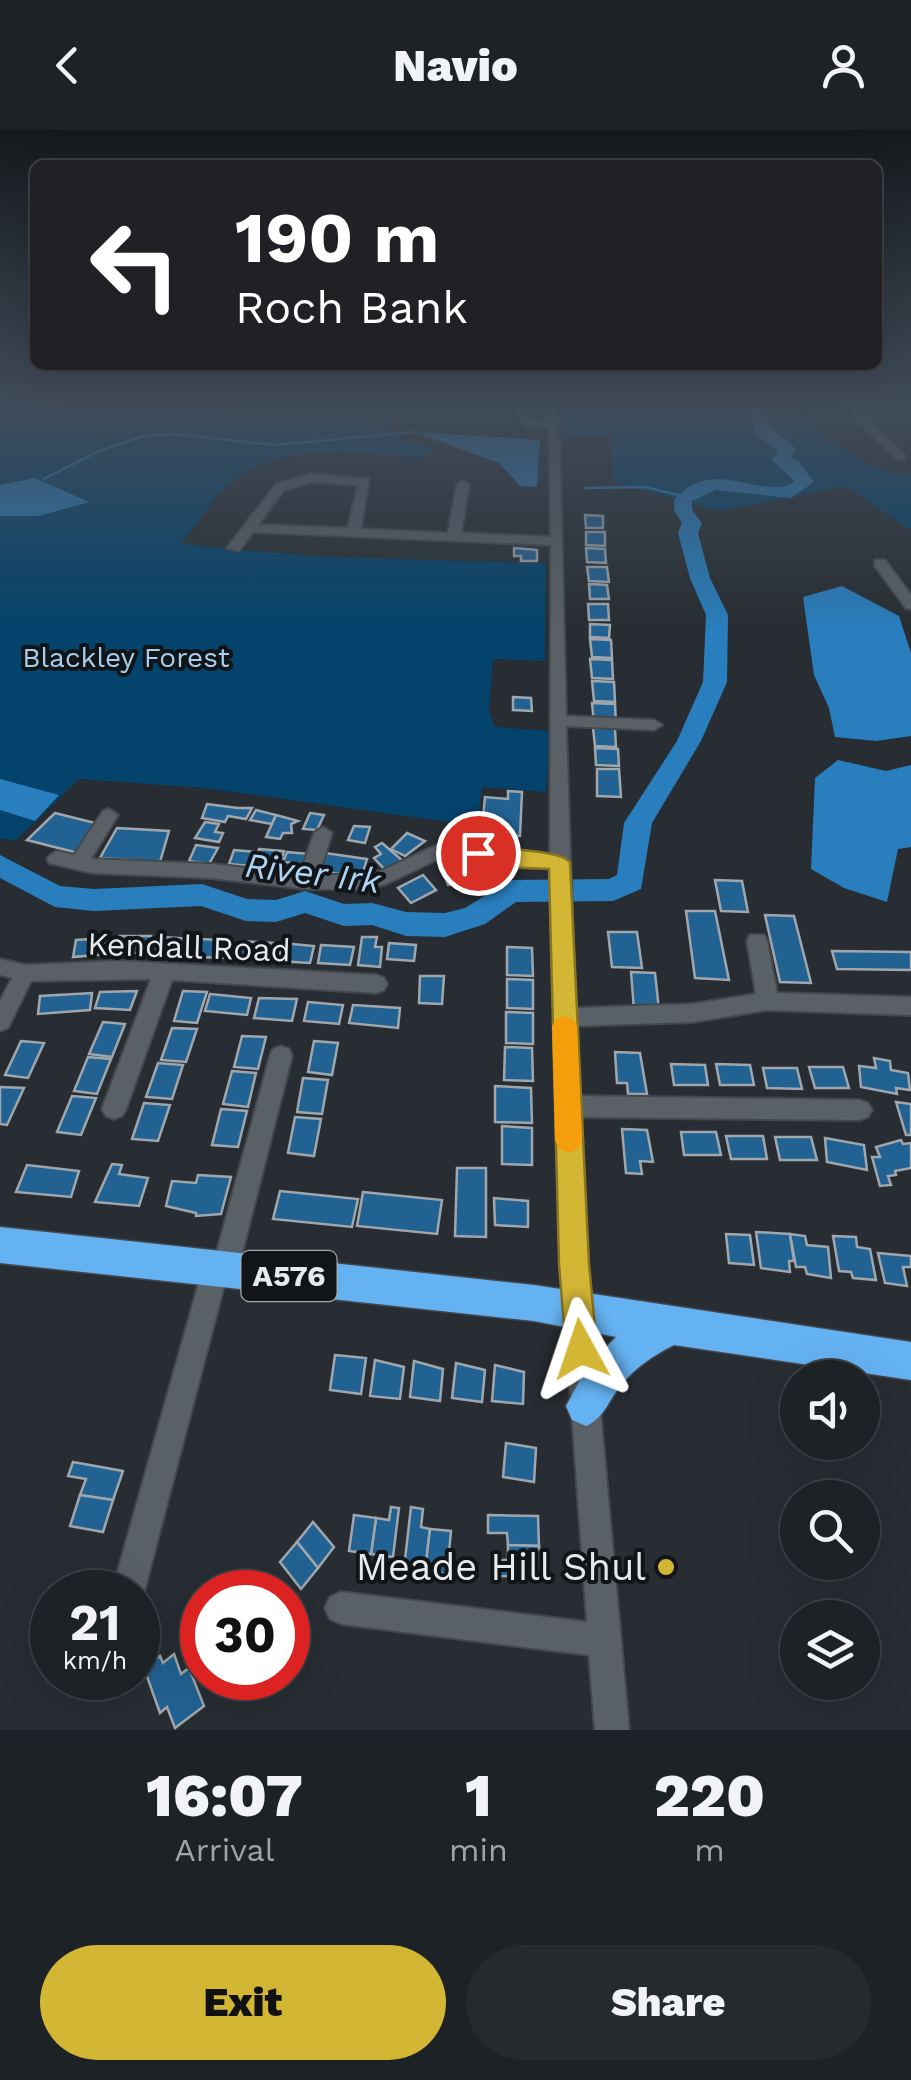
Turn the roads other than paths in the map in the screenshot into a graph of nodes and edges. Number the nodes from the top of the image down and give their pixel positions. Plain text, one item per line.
1 (297, 482) edge
2 (358, 482) edge
3 (556, 482) edge
4 (463, 485) dead end
5 (249, 528) junction
6 (354, 532) junction
7 (454, 537) junction
8 (558, 541) junction
9 (234, 548) dead end
10 (880, 563) dead end
11 (911, 605) edge
12 (559, 721) junction
13 (654, 725) dead end
14 (110, 815) dead end
15 (322, 833) dead end
16 (56, 858) dead end
17 (79, 863) junction
18 (560, 870) junction
19 (307, 882) junction
20 (757, 941) dead end
21 (0, 967) edge
22 (164, 972) junction
23 (25, 973) junction
24 (378, 984) dead end
25 (768, 1001) junction
26 (911, 1006) edge
27 (564, 1017) junction
28 (0, 1022) edge
29 (281, 1056) dead end
30 (567, 1106) junction
31 (114, 1108) dead end
32 (860, 1110) dead end
33 (0, 1245) edge
34 (220, 1269) junction
35 (578, 1311) junction
36 (674, 1327) junction
37 (911, 1361) edge
38 (586, 1406) junction
39 (134, 1570) edge
40 (341, 1608) dead end
41 (606, 1641) junction
42 (612, 1730) edge

1 - 5 street
2 - 6 street
3 - 8 street
4 - 7 street
5 - 6 street
5 - 9 street
6 - 7 street
7 - 8 street
8 - 12 street
10 - 11 street
12 - 13 street
12 - 18 street
14 - 17 street
15 - 19 street
16 - 17 street
17 - 19 street
18 - 19 street
18 - 27 street
20 - 25 street
21 - 23 street, Kendall Road
22 - 23 street, Kendall Road
22 - 24 street, Kendall Road
22 - 31 street
23 - 28 street
25 - 26 street
25 - 27 street
27 - 30 street
29 - 34 street
30 - 32 street
30 - 35 street
33 - 34 highway, A576
34 - 35 highway, A576
34 - 39 street
35 - 36 highway, A576
35 - 38 street
36 - 37 highway, A576
36 - 38 highway
38 - 41 street
40 - 41 street
41 - 42 street

